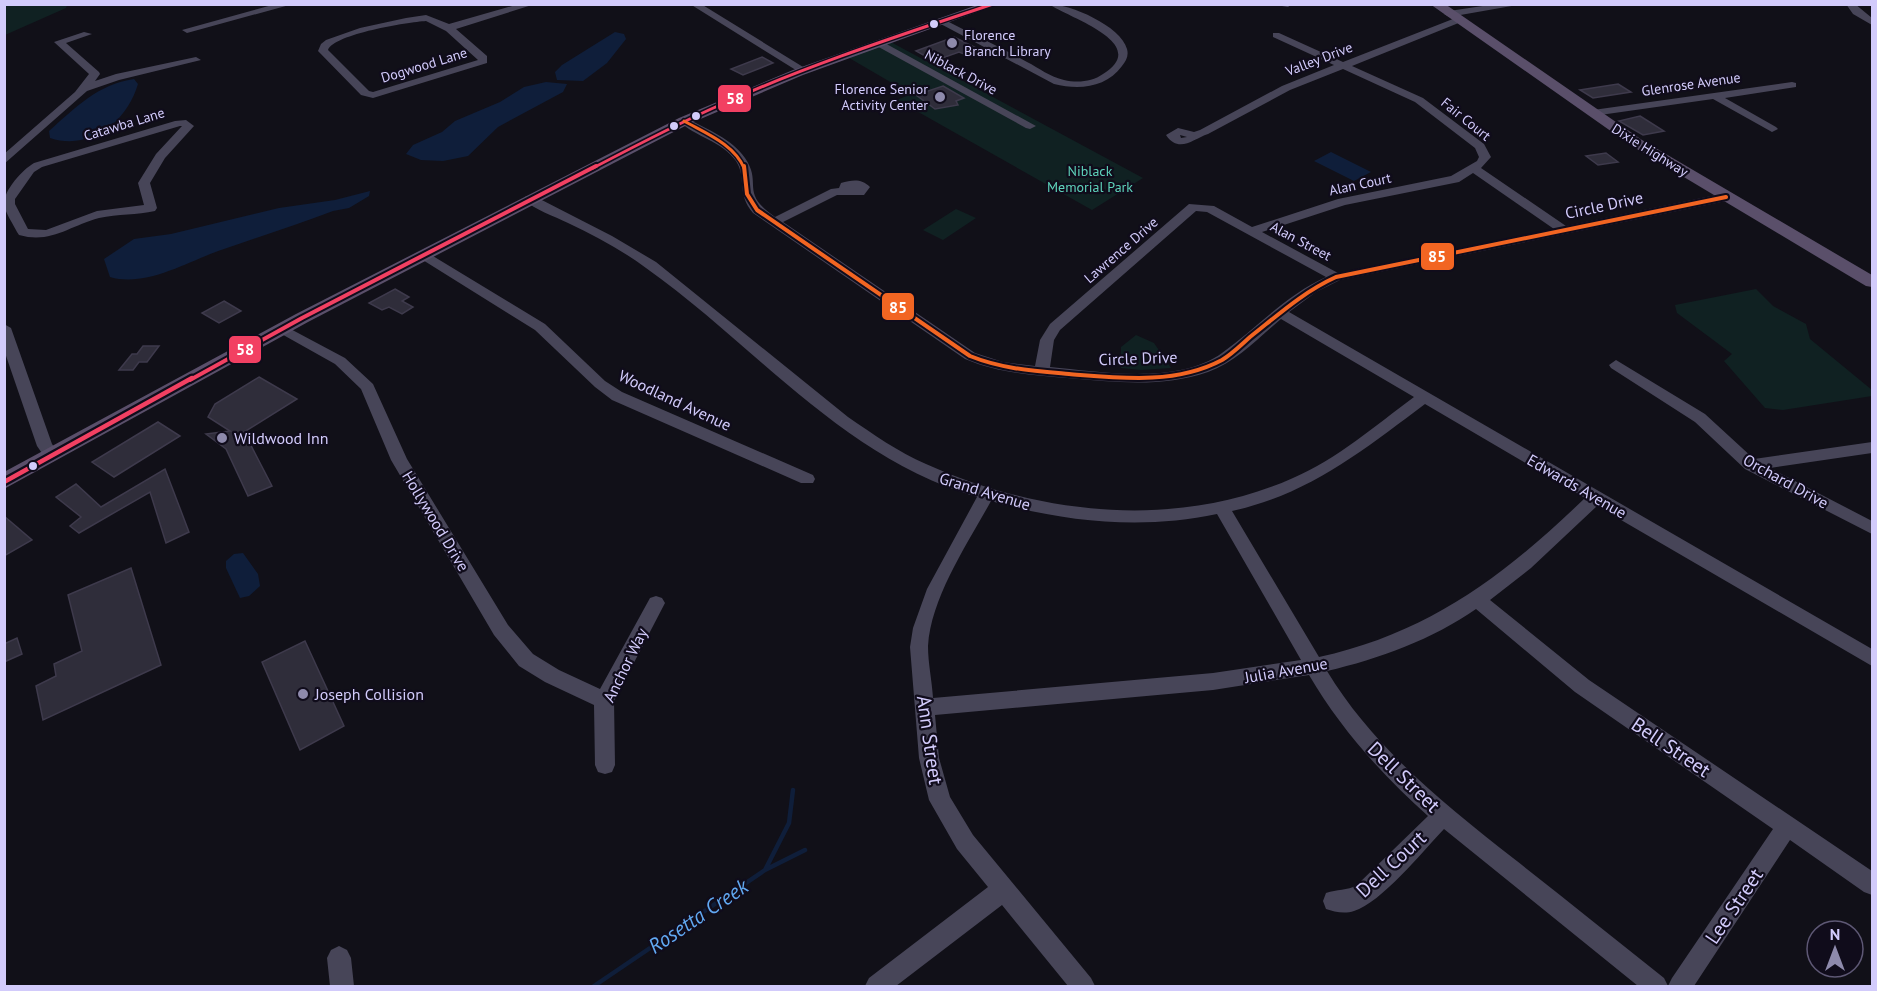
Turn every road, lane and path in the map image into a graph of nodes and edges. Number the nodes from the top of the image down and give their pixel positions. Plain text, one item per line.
1 (289, 4) edge
2 (531, 4) edge
3 (694, 4) edge
4 (993, 4) edge
5 (1053, 4) edge
6 (1288, 4) edge
7 (1436, 4) edge
8 (1519, 4) edge
9 (1850, 4) edge
10 (1275, 5) edge
11 (264, 7) edge
12 (1454, 17) junction
13 (1872, 21) edge
14 (942, 22) junction
15 (447, 28) junction
16 (187, 30) dead end
17 (87, 34) dead end
18 (1276, 34) dead end
19 (878, 44) junction
20 (196, 60) dead end
21 (1343, 65) junction
22 (803, 70) junction
23 (95, 74) junction
24 (116, 77) junction
25 (1792, 85) dead end
26 (85, 88) junction
27 (1715, 96) junction
28 (1593, 113) junction
29 (684, 121) junction
30 (1030, 126) dead end
31 (1772, 129) dead end
32 (1194, 135) dead end
33 (4, 161) edge
34 (1473, 168) junction
35 (844, 191) dead end
36 (1726, 197) junction
37 (530, 200) junction
38 (776, 221) junction
39 (13, 222) edge
40 (4, 229) edge
41 (1564, 230) junction
42 (1252, 231) junction
43 (423, 254) junction
44 (1336, 277) junction
45 (1872, 282) edge
46 (1281, 313) junction
47 (4, 328) edge
48 (283, 329) junction
49 (1616, 364) dead end
50 (1042, 371) junction
51 (1424, 397) junction
52 (1872, 447) edge
53 (52, 455) junction
54 (1751, 465) junction
55 (807, 478) dead end
56 (4, 482) edge
57 (986, 495) junction
58 (1596, 497) junction
59 (1221, 507) junction
60 (1872, 528) edge
61 (1478, 600) junction
62 (656, 603) dead end
63 (1872, 658) edge
64 (1315, 666) junction
65 (604, 700) junction
66 (924, 707) junction
67 (605, 765) dead end
68 (1443, 816) junction
69 (1787, 826) junction
70 (1872, 884) edge
71 (1004, 889) junction
72 (1334, 902) dead end
73 (339, 958) dead end
74 (342, 987) edge
75 (877, 987) edge
76 (1083, 987) edge
77 (1656, 987) edge
78 (1680, 987) edge

1 - 11 street
2 - 15 street
3 - 22 street
4 - 14 main road
5 - 14 street
6 - 10 street
7 - 12 main road, Dixie Highway
8 - 12 street, Valley Drive
9 - 13 street
11 - 16 street
12 - 21 street, Valley Drive
12 - 28 main road, Dixie Highway
14 - 19 main road
15 - 15 street, Dogwood Lane
17 - 23 street
18 - 21 street
19 - 22 main road
19 - 30 street, Niblack Drive
20 - 24 street
21 - 32 street, Valley Drive
21 - 34 street, Fair Court
22 - 29 main road
23 - 24 street
23 - 26 street
24 - 26 street
25 - 27 street, Glenrose Avenue
26 - 33 street
27 - 28 street, Glenrose Avenue
27 - 31 street
28 - 36 main road, Dixie Highway
29 - 37 main road
29 - 38 street, Circle Drive
34 - 41 street
34 - 42 street, Alan Court
35 - 38 street
36 - 41 street, Circle Drive
36 - 45 main road, Dixie Highway
37 - 43 main road
37 - 57 street, Grand Avenue
38 - 50 street, Circle Drive
39 - 39 street, Catawba Lane
39 - 40 street
41 - 44 street, Circle Drive
42 - 44 street, Alan Street
42 - 50 street, Lawrence Drive
43 - 48 main road
43 - 55 street, Woodland Avenue
44 - 46 street, Circle Drive
46 - 50 street, Circle Drive
46 - 51 street, Edwards Avenue
47 - 53 street
48 - 53 main road
48 - 65 street, Hollywood Drive
49 - 54 street, Orchard Drive
51 - 58 street, Edwards Avenue
51 - 59 street, Grand Avenue
52 - 54 street
53 - 56 main road
54 - 60 street, Orchard Drive
57 - 59 street, Grand Avenue
57 - 66 street, Ann Street
58 - 61 street, Julia Avenue
58 - 63 street, Edwards Avenue
59 - 64 street, Dell Street
61 - 64 street, Julia Avenue
61 - 69 street, Bell Street
62 - 65 street, Anchor Way
64 - 66 street, Julia Avenue
64 - 68 street, Dell Street
65 - 67 street, Anchor Way
66 - 71 street, Ann Street
68 - 72 street, Dell Court
68 - 77 street, Dell Street
69 - 70 street, Bell Street
69 - 78 street, Lee Street
71 - 75 street
71 - 76 street, Ann Street
73 - 74 street

